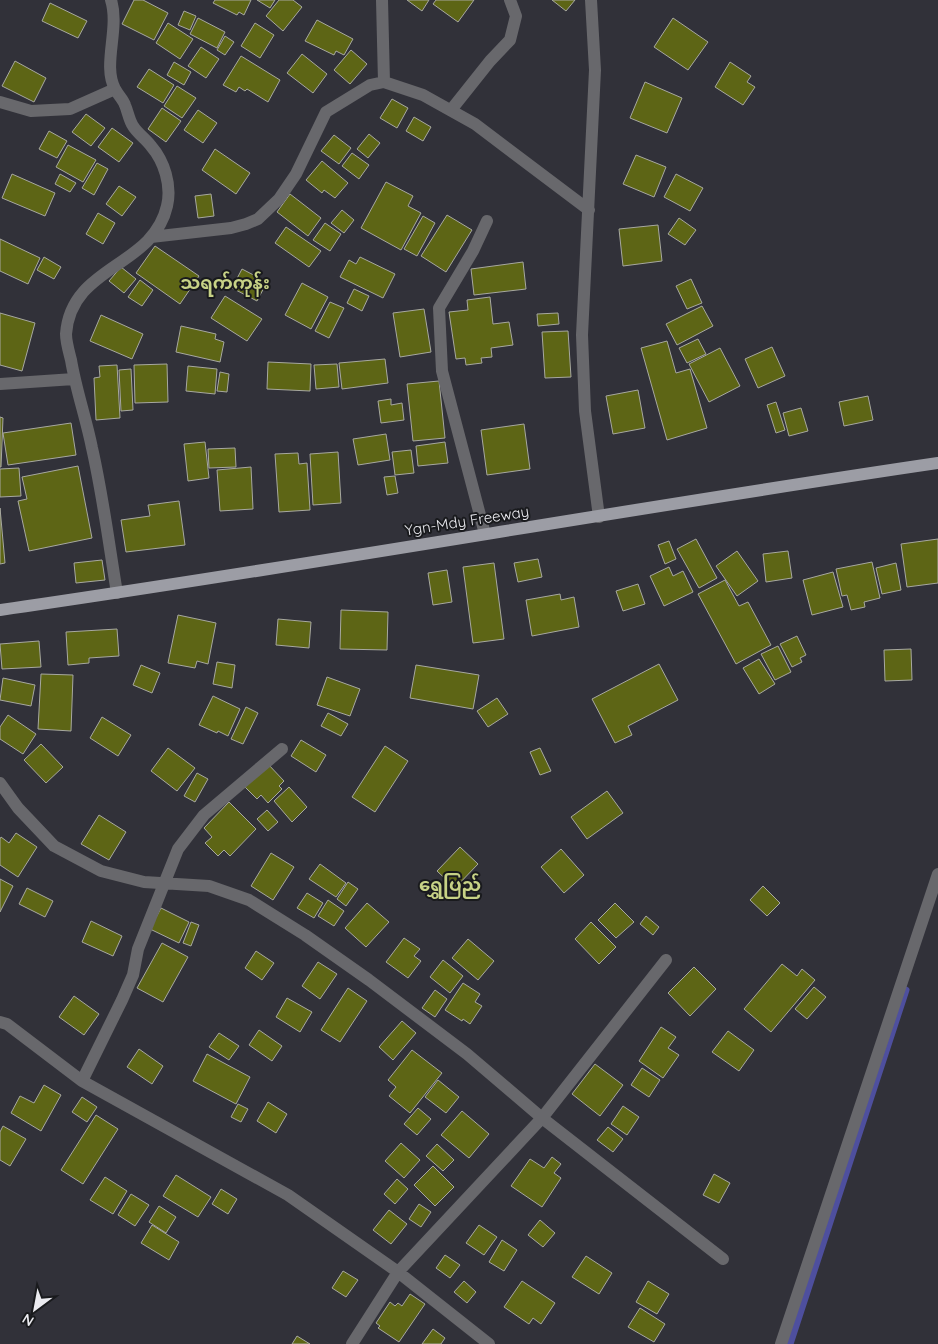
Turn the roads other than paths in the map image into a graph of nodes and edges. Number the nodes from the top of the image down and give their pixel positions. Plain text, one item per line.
1 (112, 0) edge
2 (382, 0) edge
3 (510, 0) edge
4 (590, 0) edge
5 (384, 82) junction
6 (115, 89) junction
7 (0, 102) edge
8 (451, 110) junction
9 (589, 210) junction
10 (487, 221) dead end
11 (151, 238) junction
12 (74, 379) junction
13 (0, 384) edge
14 (938, 463) edge
15 (599, 517) junction
16 (485, 534) junction
17 (117, 593) junction
18 (0, 610) edge
19 (282, 748) dead end
20 (0, 783) edge
21 (938, 874) edge
22 (164, 884) junction
23 (666, 960) dead end
24 (0, 1022) edge
25 (82, 1081) junction
26 (542, 1118) junction
27 (722, 1259) dead end
28 (398, 1272) junction
29 (352, 1344) edge
30 (489, 1344) edge
31 (781, 1344) edge

1 - 6 street
2 - 5 street
3 - 8 street
4 - 9 street
5 - 8 street
5 - 11 street
6 - 7 street
6 - 11 street
8 - 9 street
9 - 15 street
10 - 16 street
11 - 12 street
12 - 13 street
12 - 17 street
14 - 15 main road, Ygn-Mdy Freeway
15 - 16 main road, Ygn-Mdy Freeway
16 - 17 main road, Ygn-Mdy Freeway
17 - 18 main road, Ygn-Mdy Freeway
19 - 22 street
20 - 22 street
21 - 31 street
22 - 25 street
22 - 26 street
23 - 26 street
24 - 25 street
25 - 28 street
26 - 27 street
26 - 28 street
28 - 29 street
28 - 30 street

